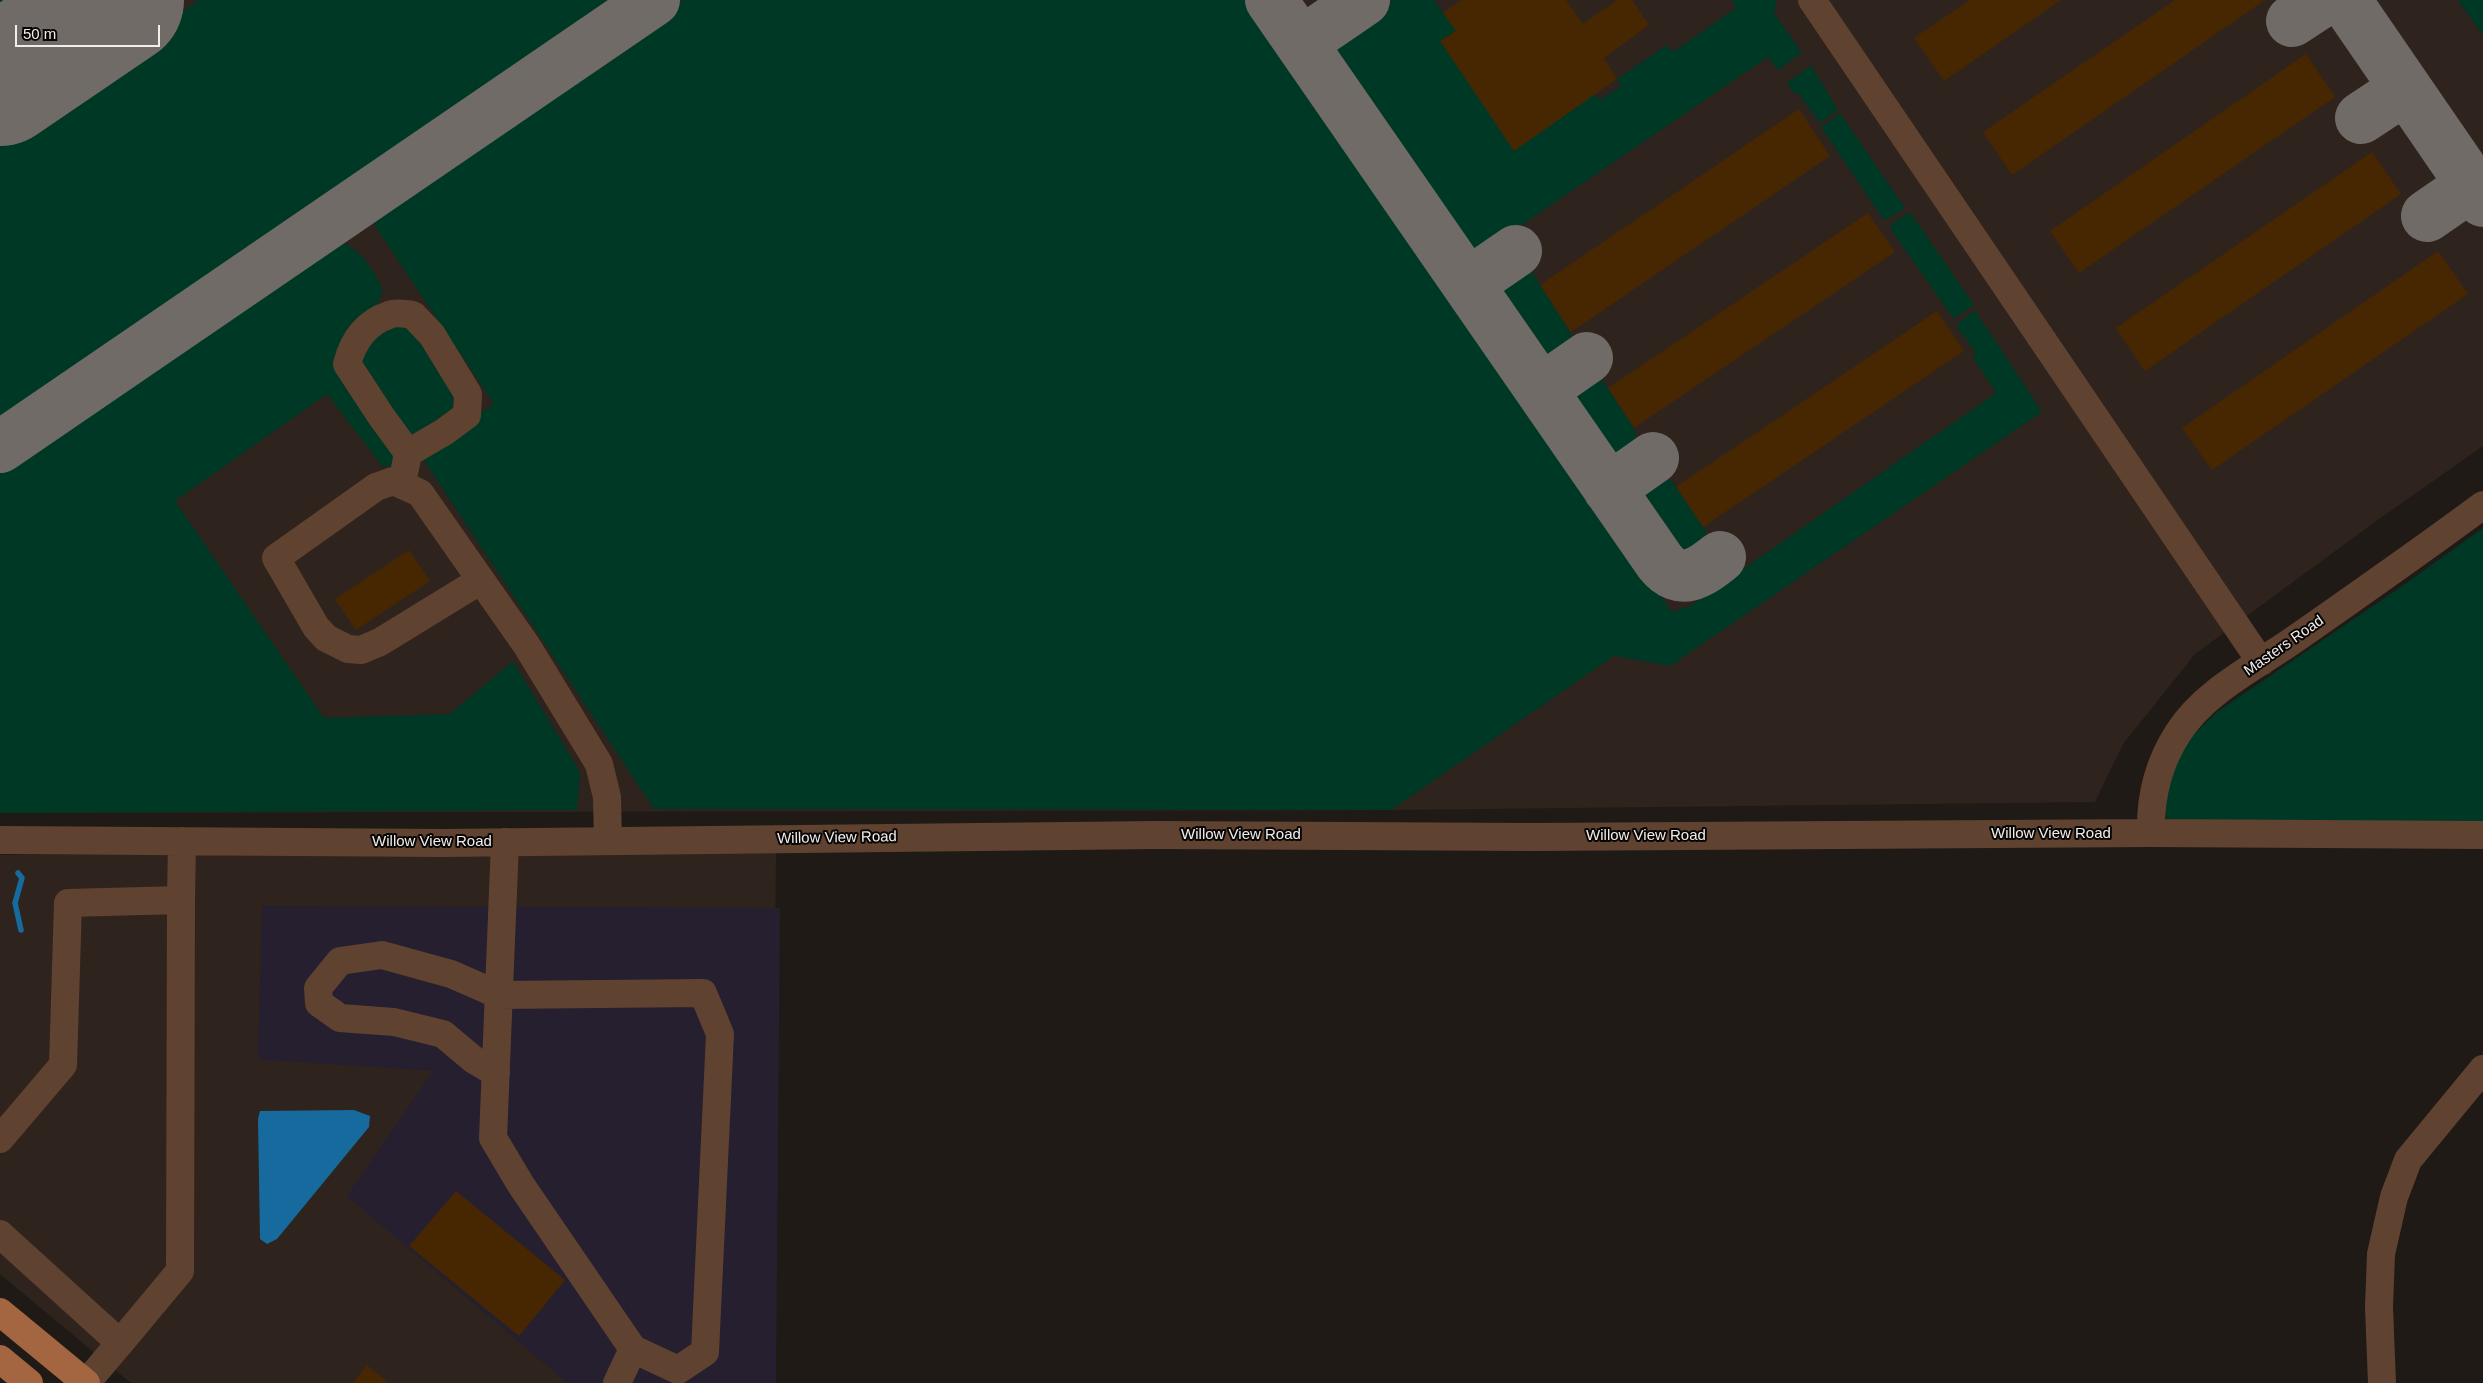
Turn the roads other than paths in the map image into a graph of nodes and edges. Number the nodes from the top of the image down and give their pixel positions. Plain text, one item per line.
1 (1812, 0) edge
2 (408, 453) junction
3 (402, 484) junction
4 (2483, 505) edge
5 (481, 580) junction
6 (2261, 662) junction
7 (2151, 834) junction
8 (2483, 835) edge
9 (0, 840) edge
10 (182, 841) junction
11 (608, 841) junction
12 (506, 842) junction
13 (180, 900) junction
14 (493, 984) junction
15 (2483, 1069) edge
16 (496, 1073) junction
17 (0, 1139) edge
18 (0, 1234) edge
19 (0, 1312) edge
20 (120, 1343) junction
21 (633, 1349) junction
22 (0, 1359) edge
23 (29, 1383) edge
24 (86, 1383) edge
25 (617, 1383) edge
26 (2382, 1383) edge

1 - 6 street
2 - 2 street
2 - 3 street
3 - 5 street
3 - 5 street
4 - 6 street, Masters Road
5 - 11 street
6 - 7 street, Masters Road
7 - 8 street, Willow View Road
7 - 11 street, Willow View Road
9 - 10 street, Willow View Road
10 - 12 street, Willow View Road
10 - 13 street
11 - 12 street, Willow View Road
12 - 14 street
13 - 17 street
13 - 20 street
14 - 16 street
14 - 16 street
14 - 21 street
15 - 26 street
16 - 21 street
18 - 20 street
19 - 24 main road
20 - 24 street
21 - 25 street
22 - 23 main road

